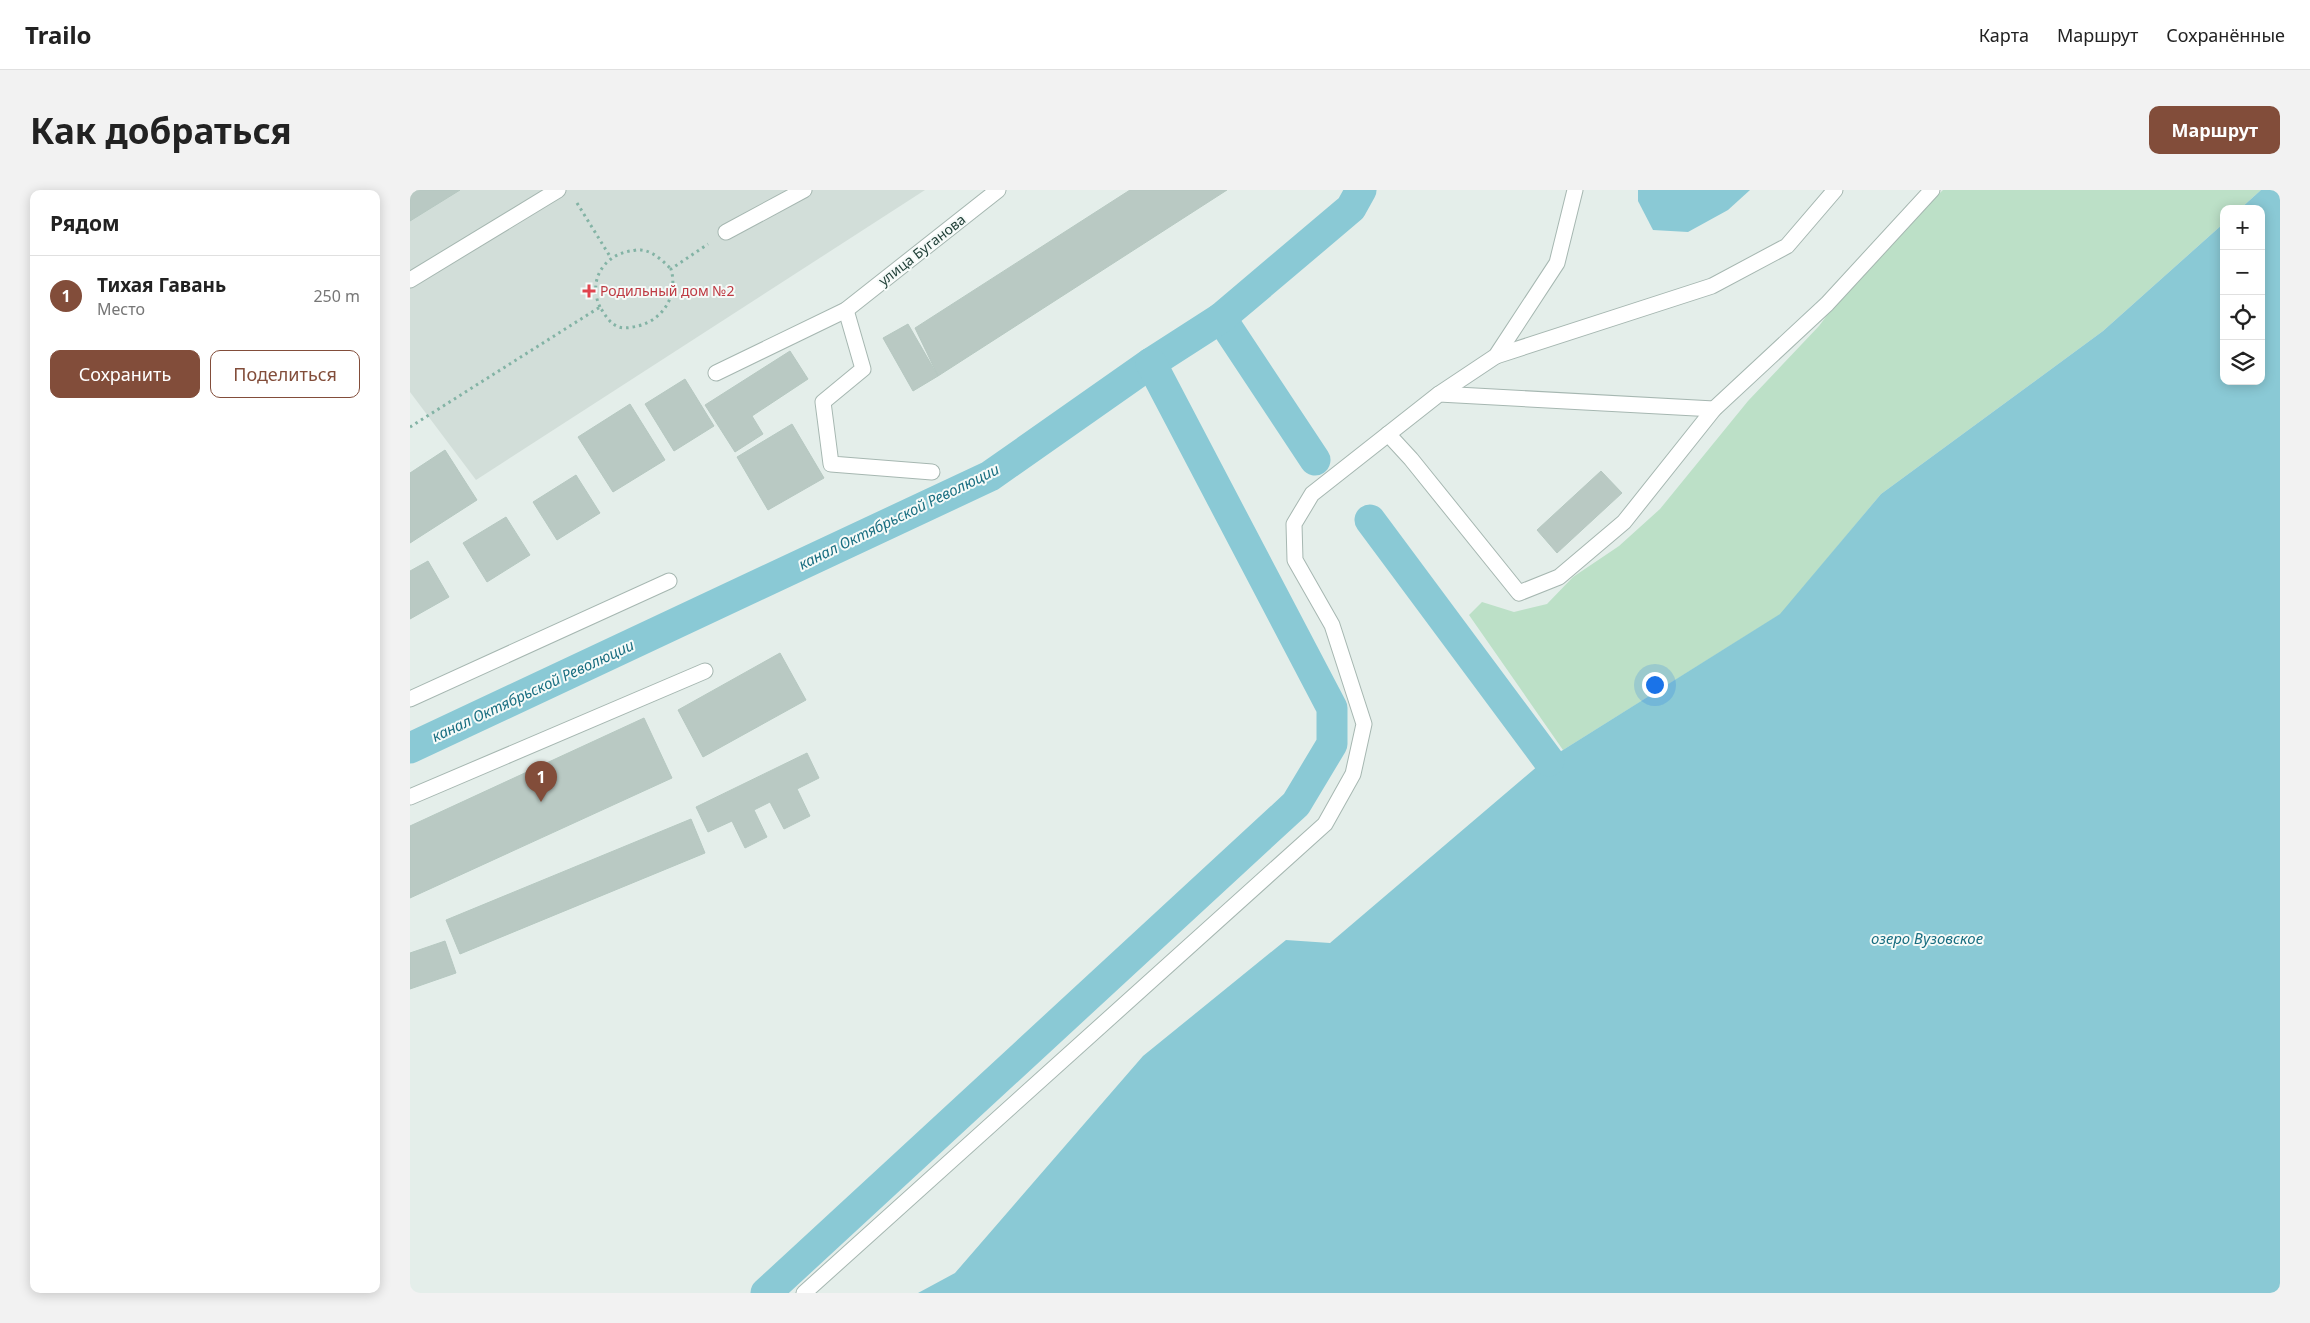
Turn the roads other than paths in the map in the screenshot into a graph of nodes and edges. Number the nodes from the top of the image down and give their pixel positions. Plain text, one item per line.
1 (558, 190) edge
2 (804, 190) edge
3 (998, 190) edge
4 (1575, 190) edge
5 (1835, 190) edge
6 (1932, 190) edge
7 (726, 232) road end
8 (410, 280) edge
9 (846, 310) junction
10 (1496, 356) junction
11 (716, 373) dead end
12 (1439, 394) junction
13 (1714, 409) junction
14 (1388, 434) junction
15 (932, 472) dead end
16 (669, 581) dead end
17 (705, 671) dead end
18 (410, 699) edge
19 (410, 797) edge
20 (804, 1293) edge

1 - 8 street
2 - 7 street
3 - 9 street, улица Буганова
4 - 10 street
5 - 10 street
6 - 13 street
9 - 11 street, улица Буганова
9 - 15 street
10 - 12 street
12 - 13 street
12 - 14 street
13 - 14 street
14 - 20 street
16 - 18 street
17 - 19 street

